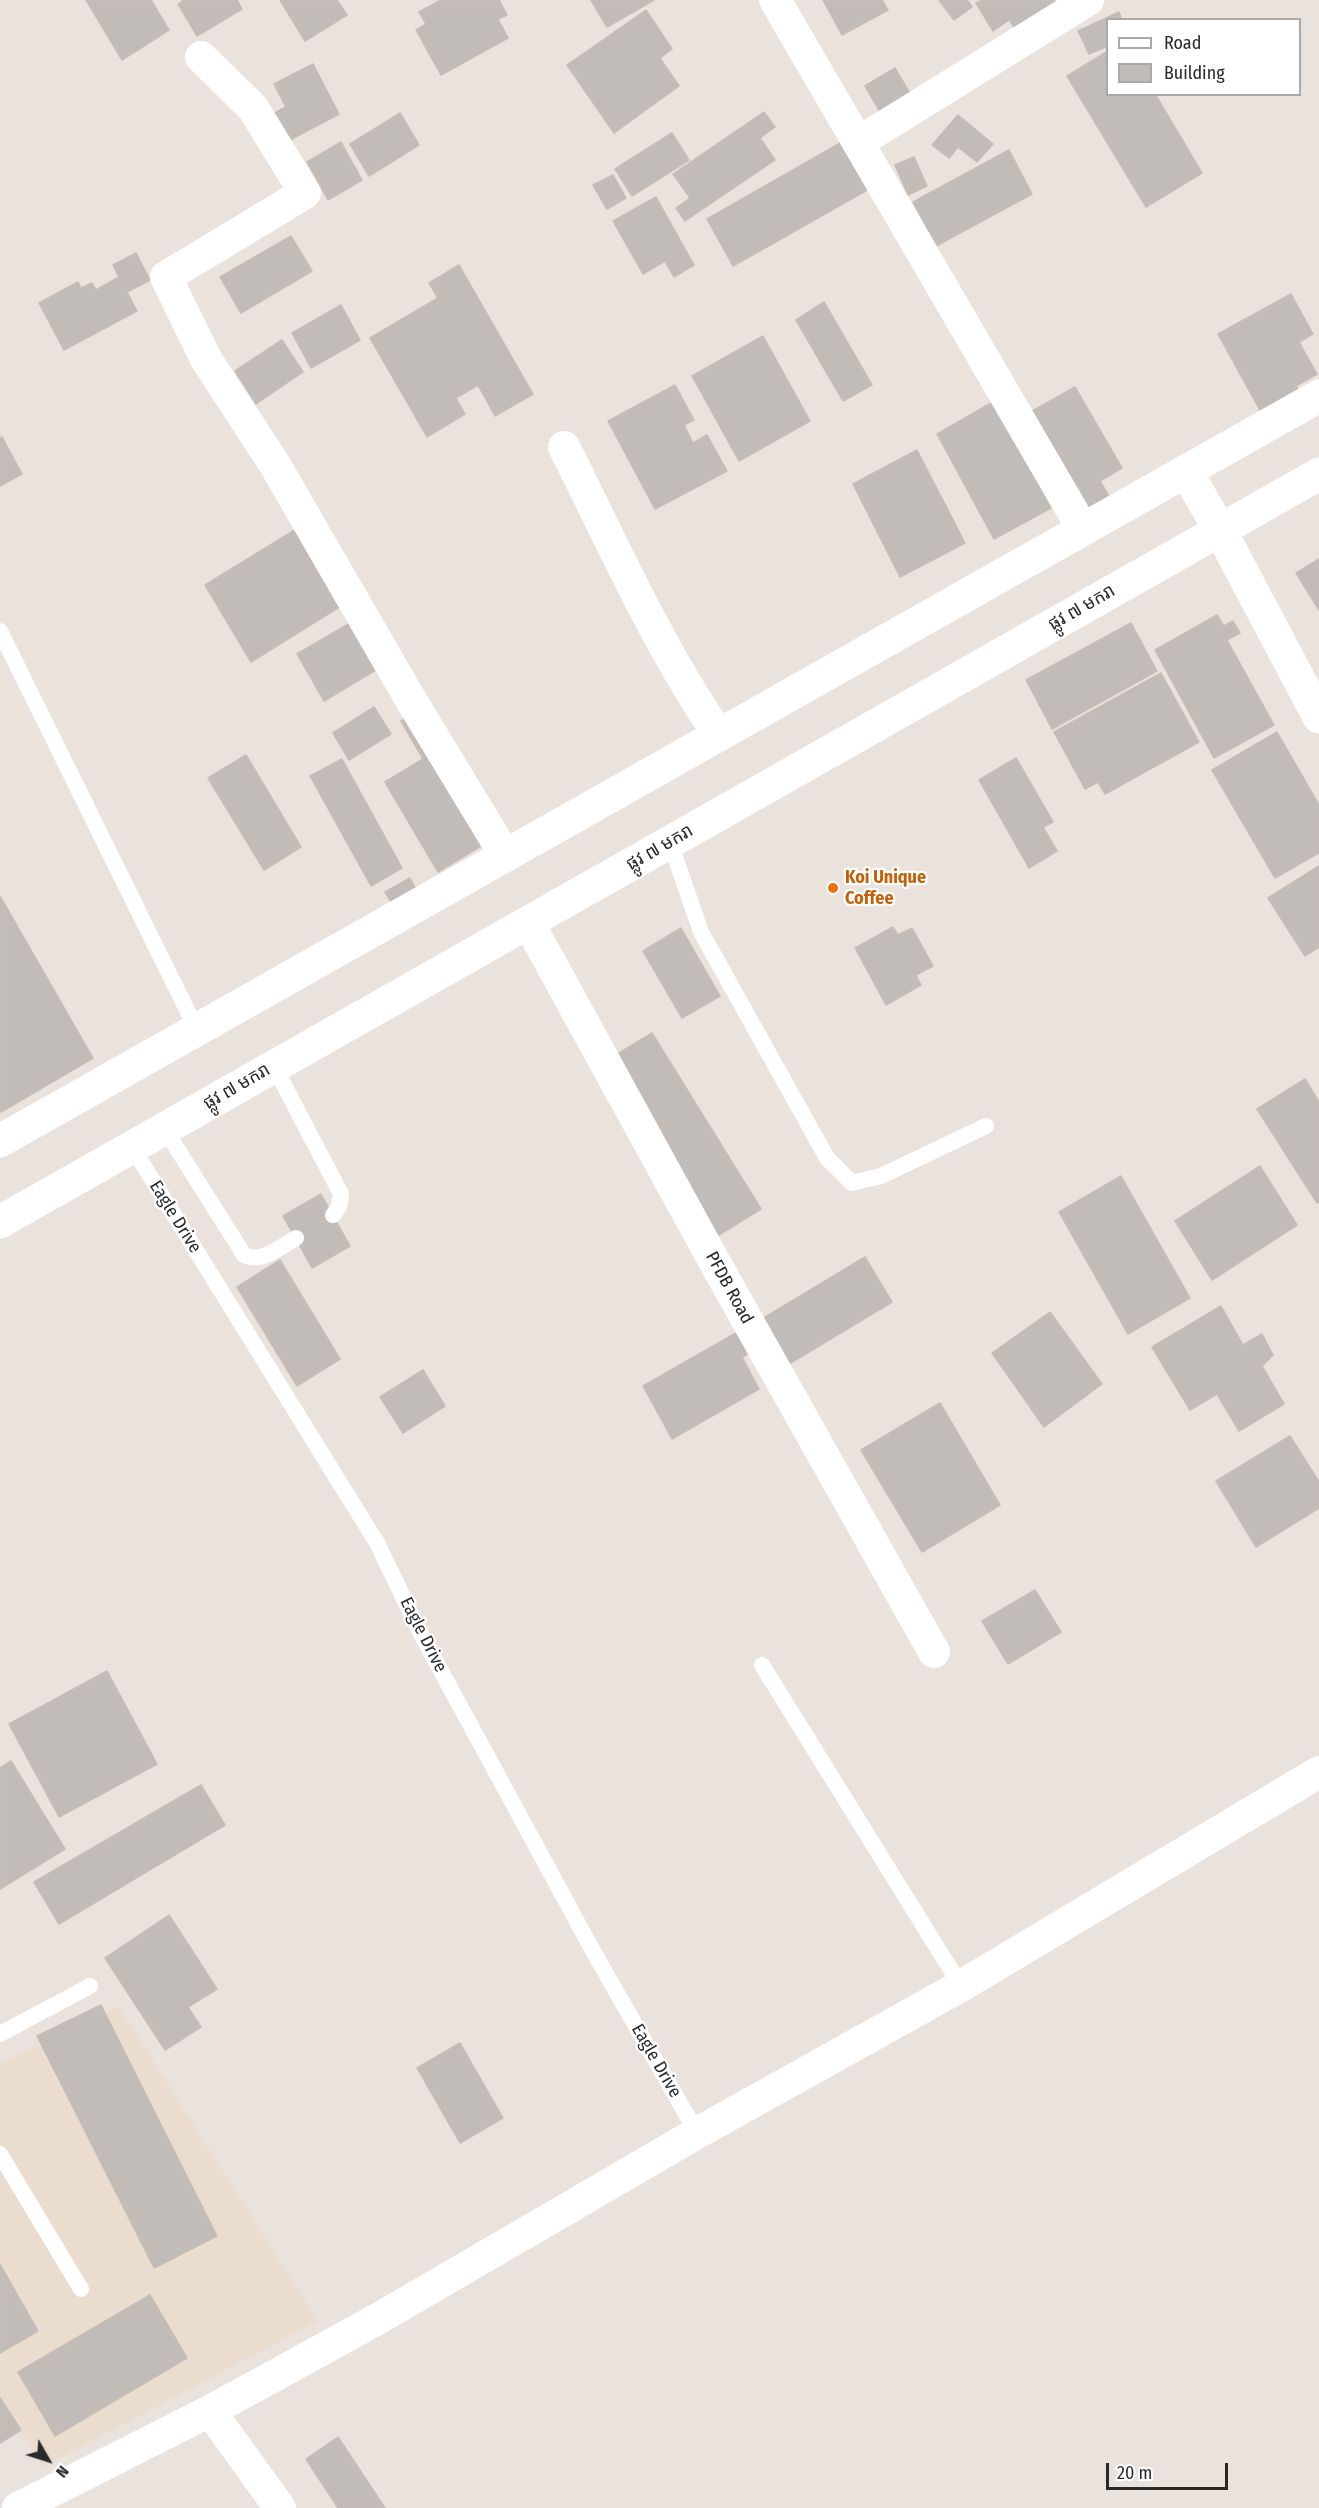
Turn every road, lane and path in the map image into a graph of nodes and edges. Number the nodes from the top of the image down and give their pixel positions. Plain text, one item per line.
1 (775, 0) edge
2 (1088, 0) edge
3 (201, 57) dead end
4 (859, 141) junction
5 (1319, 396) edge
6 (564, 447) dead end
7 (1186, 471) junction
8 (1319, 474) edge
9 (1083, 529) junction
10 (1220, 530) junction
11 (0, 631) edge
12 (1319, 717) edge
13 (719, 735) junction
14 (670, 842) junction
15 (505, 855) junction
16 (528, 922) junction
17 (197, 1030) junction
18 (274, 1066) junction
19 (986, 1126) dead end
20 (164, 1128) junction
21 (0, 1141) edge
22 (132, 1147) junction
23 (333, 1215) dead end
24 (0, 1222) edge
25 (296, 1238) dead end
26 (934, 1652) dead end
27 (762, 1665) dead end
28 (1319, 1772) edge
29 (90, 1986) dead end
30 (961, 1986) junction
31 (0, 2034) edge
32 (697, 2133) junction
33 (0, 2154) edge
34 (81, 2289) dead end
35 (210, 2411) junction
36 (18, 2508) edge
37 (280, 2508) edge

1 - 4 street
2 - 4 street
3 - 15 street
4 - 9 street
5 - 7 main road
6 - 13 street
7 - 9 main road
7 - 10 main road
8 - 10 main road, ផ្លូវ ៧ មករា
9 - 13 main road
10 - 12 main road
10 - 14 main road, ផ្លូវ ៧ មករា
11 - 17 lane
13 - 15 main road
14 - 16 main road, ផ្លូវ ៧ មករា
14 - 19 lane
15 - 17 main road
16 - 18 main road, ផ្លូវ ៧ មករា
16 - 26 street, PFDB Road
17 - 21 main road
18 - 20 main road, ផ្លូវ ៧ មករា
18 - 23 lane
20 - 22 main road, ផ្លូវ ៧ មករា
20 - 25 lane
22 - 24 main road, ផ្លូវ ៧ មករា
22 - 32 lane, Eagle Drive
27 - 30 lane
28 - 30 street
29 - 31 lane
30 - 32 street
32 - 35 street
33 - 34 lane
35 - 36 street
35 - 37 street

